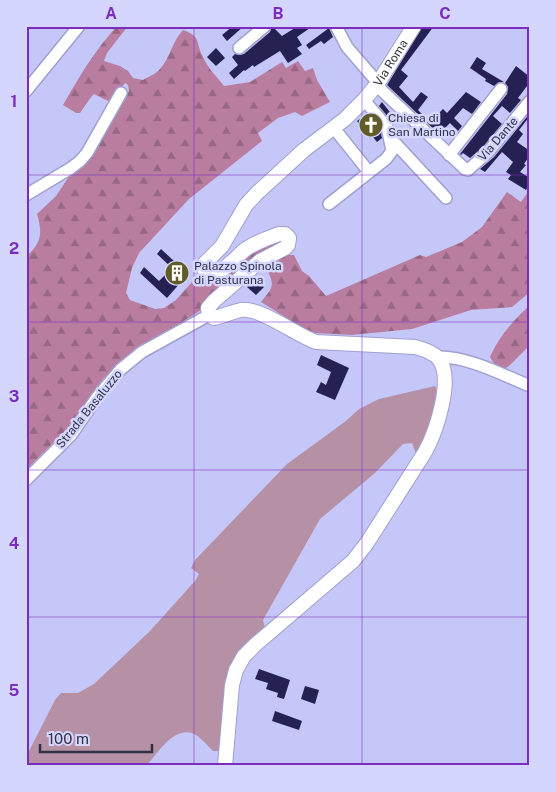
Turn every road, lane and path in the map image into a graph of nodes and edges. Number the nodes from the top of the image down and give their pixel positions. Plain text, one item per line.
1 (79, 26) edge
2 (265, 26) edge
3 (336, 26) edge
4 (414, 26) edge
5 (239, 48) dead end
6 (377, 84) junction
7 (501, 90) dead end
8 (26, 91) edge
9 (121, 93) dead end
10 (364, 100) junction
11 (530, 101) edge
12 (333, 127) junction
13 (390, 140) junction
14 (449, 155) junction
15 (369, 172) junction
16 (26, 195) edge
17 (446, 198) dead end
18 (330, 204) dead end
19 (209, 315) junction
20 (438, 358) junction
21 (530, 386) edge
22 (26, 480) edge
23 (225, 766) edge

1 - 8 street
2 - 5 street
3 - 6 street, Via Dante
4 - 6 main road, Via Roma
6 - 10 main road, Via Roma
6 - 14 street, Via Dante
7 - 14 street
9 - 16 street
10 - 12 main road, Via Roma
10 - 13 street
11 - 14 street, Via Dante
12 - 15 street
12 - 19 main road, Via Roma
13 - 15 street
13 - 17 street
15 - 18 street
19 - 20 main road
19 - 22 street, Strada Basaluzzo
20 - 21 street
20 - 23 main road

